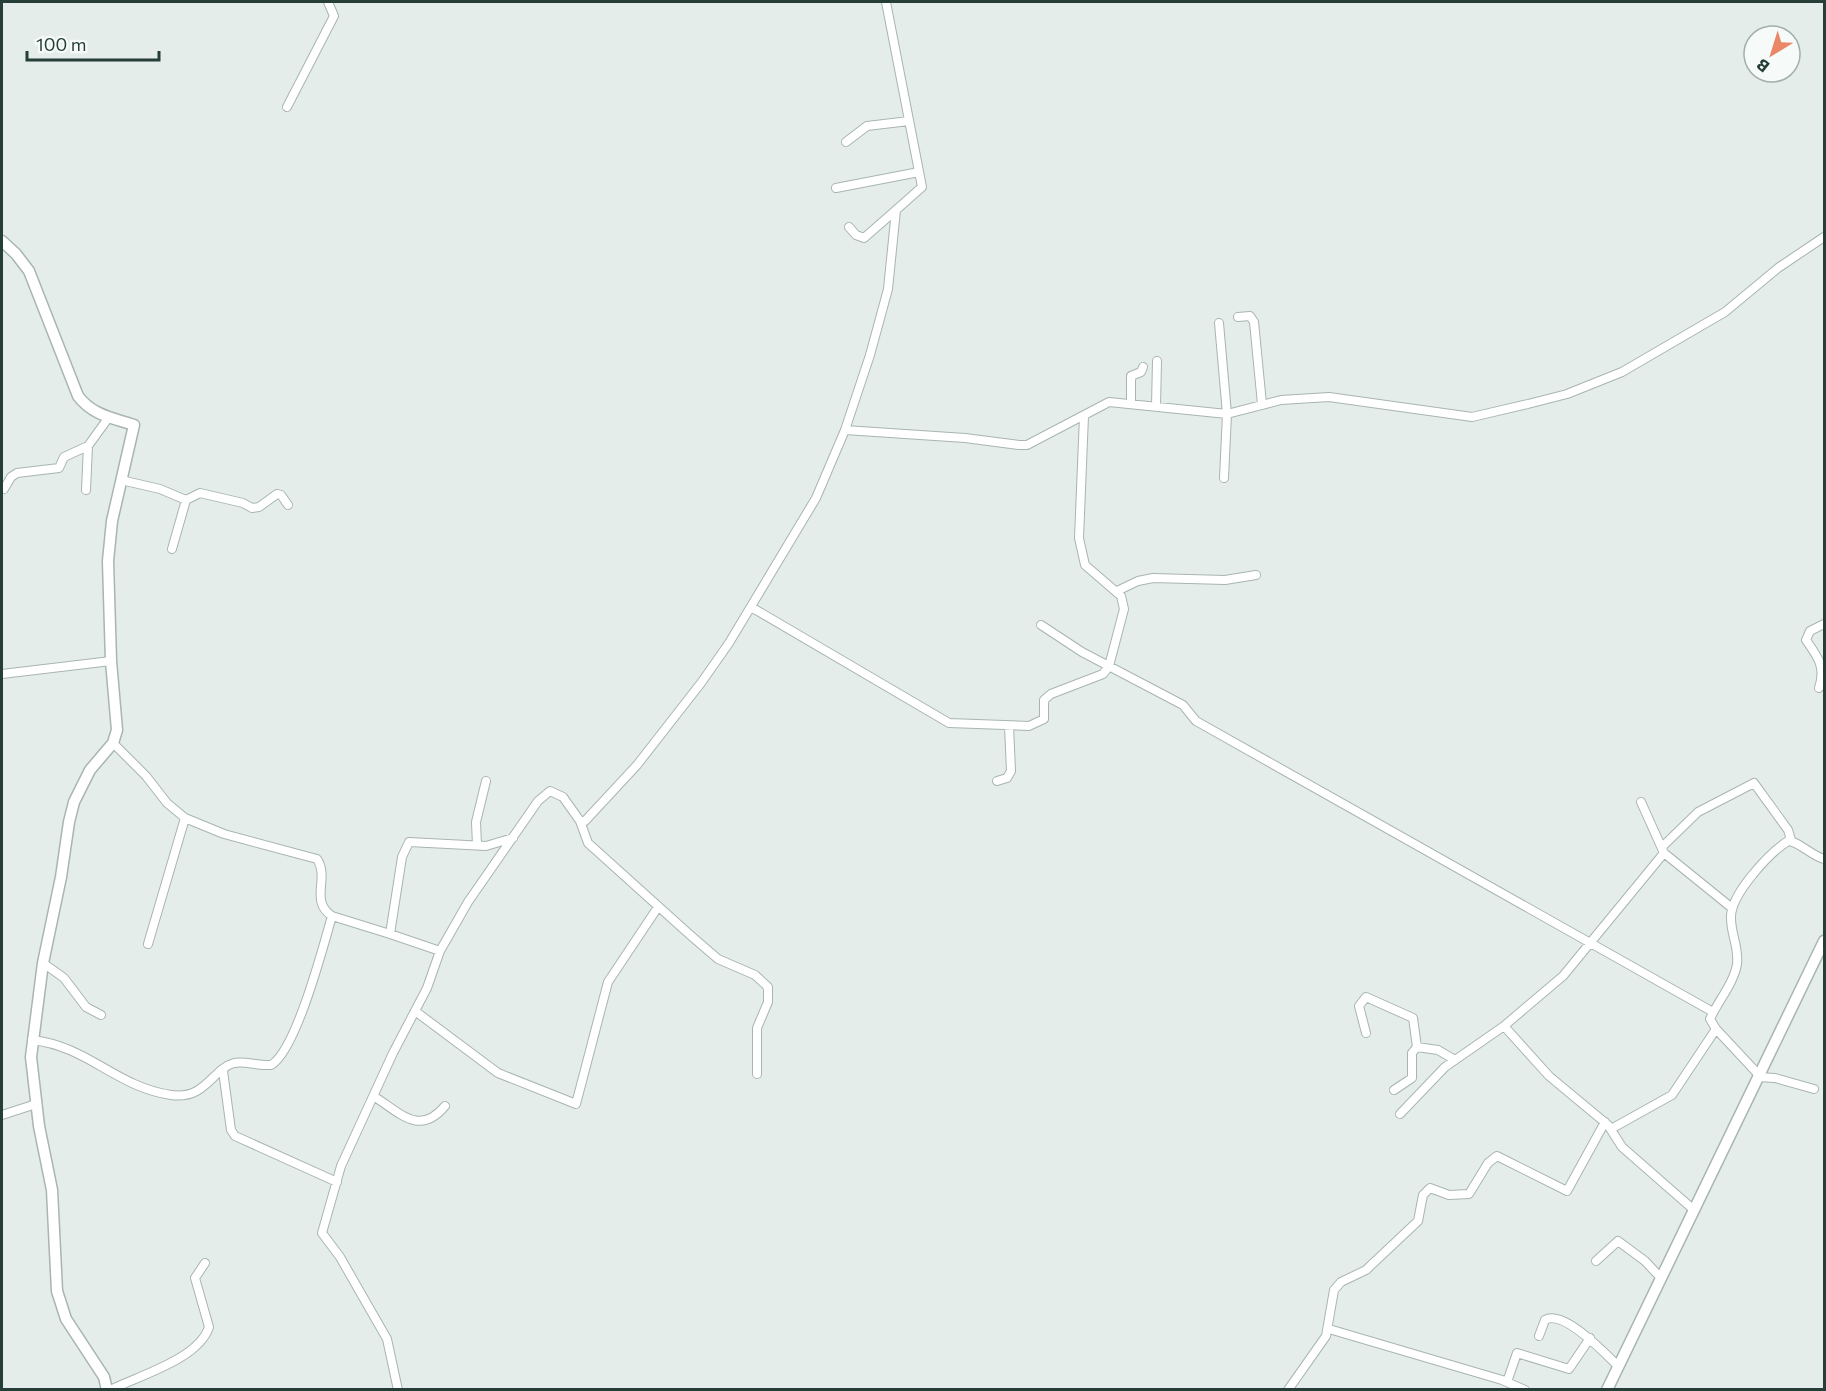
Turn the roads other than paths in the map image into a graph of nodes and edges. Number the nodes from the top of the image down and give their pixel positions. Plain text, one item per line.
1 (328, 2) edge
2 (886, 2) edge
3 (287, 107) dead end
4 (909, 121) junction
5 (846, 142) dead end
6 (919, 172) junction
7 (836, 188) dead end
8 (896, 210) junction
9 (849, 227) dead end
10 (1824, 237) edge
11 (2, 242) edge
12 (1238, 317) dead end
13 (1219, 323) dead end
14 (1157, 361) dead end
15 (1143, 367) dead end
16 (1131, 403) junction
17 (1262, 404) junction
18 (1156, 406) junction
19 (1227, 414) junction
20 (1084, 416) junction
21 (109, 417) junction
22 (845, 430) junction
23 (88, 446) junction
24 (1224, 477) dead end
25 (121, 480) junction
26 (4, 489) dead end
27 (86, 490) dead end
28 (186, 500) junction
29 (288, 505) dead end
30 (172, 549) dead end
31 (1256, 574) dead end
32 (1117, 591) junction
33 (751, 607) junction
34 (1824, 624) edge
35 (1041, 626) dead end
36 (111, 661) junction
37 (1109, 666) junction
38 (2, 674) edge
39 (1819, 688) dead end
40 (1010, 726) junction
41 (113, 743) junction
42 (486, 781) dead end
43 (997, 781) dead end
44 (1641, 802) dead end
45 (185, 818) junction
46 (580, 821) junction
47 (514, 837) junction
48 (1791, 840) junction
49 (477, 846) junction
50 (1663, 850) junction
51 (1824, 859) edge
52 (658, 907) junction
53 (1732, 908) junction
54 (332, 916) junction
55 (390, 934) junction
56 (1824, 941) edge
57 (1591, 942) junction
58 (148, 944) dead end
59 (440, 951) junction
60 (44, 963) junction
61 (415, 1011) junction
62 (1713, 1012) junction
63 (101, 1015) dead end
64 (1504, 1026) junction
65 (1716, 1029) junction
66 (1366, 1033) dead end
67 (32, 1040) junction
68 (1417, 1047) junction
69 (1455, 1060) junction
70 (223, 1071) junction
71 (757, 1074) dead end
72 (1757, 1076) junction
73 (1814, 1089) dead end
74 (1394, 1090) dead end
75 (375, 1098) junction
76 (36, 1104) junction
77 (445, 1106) dead end
78 (1400, 1114) dead end
79 (2, 1115) edge
80 (1605, 1122) junction
81 (1611, 1130) junction
82 (337, 1182) junction
83 (1694, 1209) junction
84 (1596, 1261) dead end
85 (205, 1263) dead end
86 (1660, 1277) junction
87 (1329, 1329) junction
88 (1539, 1336) dead end
89 (1590, 1338) junction
90 (1618, 1366) junction
91 (1507, 1382) junction
92 (109, 1389) edge
93 (398, 1389) edge
94 (1288, 1389) edge
95 (1524, 1389) edge
96 (1607, 1389) edge

1 - 3 street
2 - 4 street
4 - 5 street
4 - 6 street
6 - 7 street
6 - 8 street
8 - 9 street
8 - 22 street
10 - 17 street
11 - 21 street
12 - 17 street
13 - 19 street
14 - 18 street
15 - 16 street
16 - 18 street
16 - 20 street
17 - 19 street
18 - 19 street
19 - 24 street
20 - 22 street
20 - 32 street
21 - 23 street
21 - 25 street
22 - 33 street
23 - 26 street
23 - 27 street
25 - 28 street
25 - 36 street
28 - 29 street
28 - 30 street
31 - 32 street
32 - 37 street
33 - 40 street
33 - 46 street
34 - 39 street
35 - 37 street
36 - 38 street
36 - 41 street
37 - 40 street
37 - 57 street
40 - 43 street
41 - 45 street
41 - 60 street
42 - 49 street
44 - 50 street
45 - 54 street
45 - 58 street
46 - 47 street
46 - 52 street
47 - 49 street
47 - 59 street
48 - 50 street
48 - 51 street
48 - 53 street
49 - 55 street
50 - 53 street
50 - 57 street
52 - 61 street
52 - 71 street
53 - 62 street
54 - 55 street
54 - 70 street
55 - 59 street
56 - 72 street
57 - 62 street
57 - 64 street
59 - 61 street
60 - 63 street
60 - 67 street
61 - 75 street
62 - 65 street
64 - 69 street
64 - 80 street
65 - 72 street
65 - 81 street
66 - 68 street
67 - 70 street
67 - 76 street
68 - 69 street
68 - 74 street
69 - 78 street
70 - 82 street
72 - 73 street
72 - 83 street
75 - 77 street
75 - 82 street
76 - 79 street
76 - 92 street
80 - 81 street
80 - 87 street
81 - 83 street
82 - 93 street
83 - 86 street
84 - 86 street
85 - 92 street
86 - 90 street
87 - 91 street
87 - 94 street
88 - 89 street
89 - 90 street
89 - 91 street
90 - 96 street
91 - 95 street

